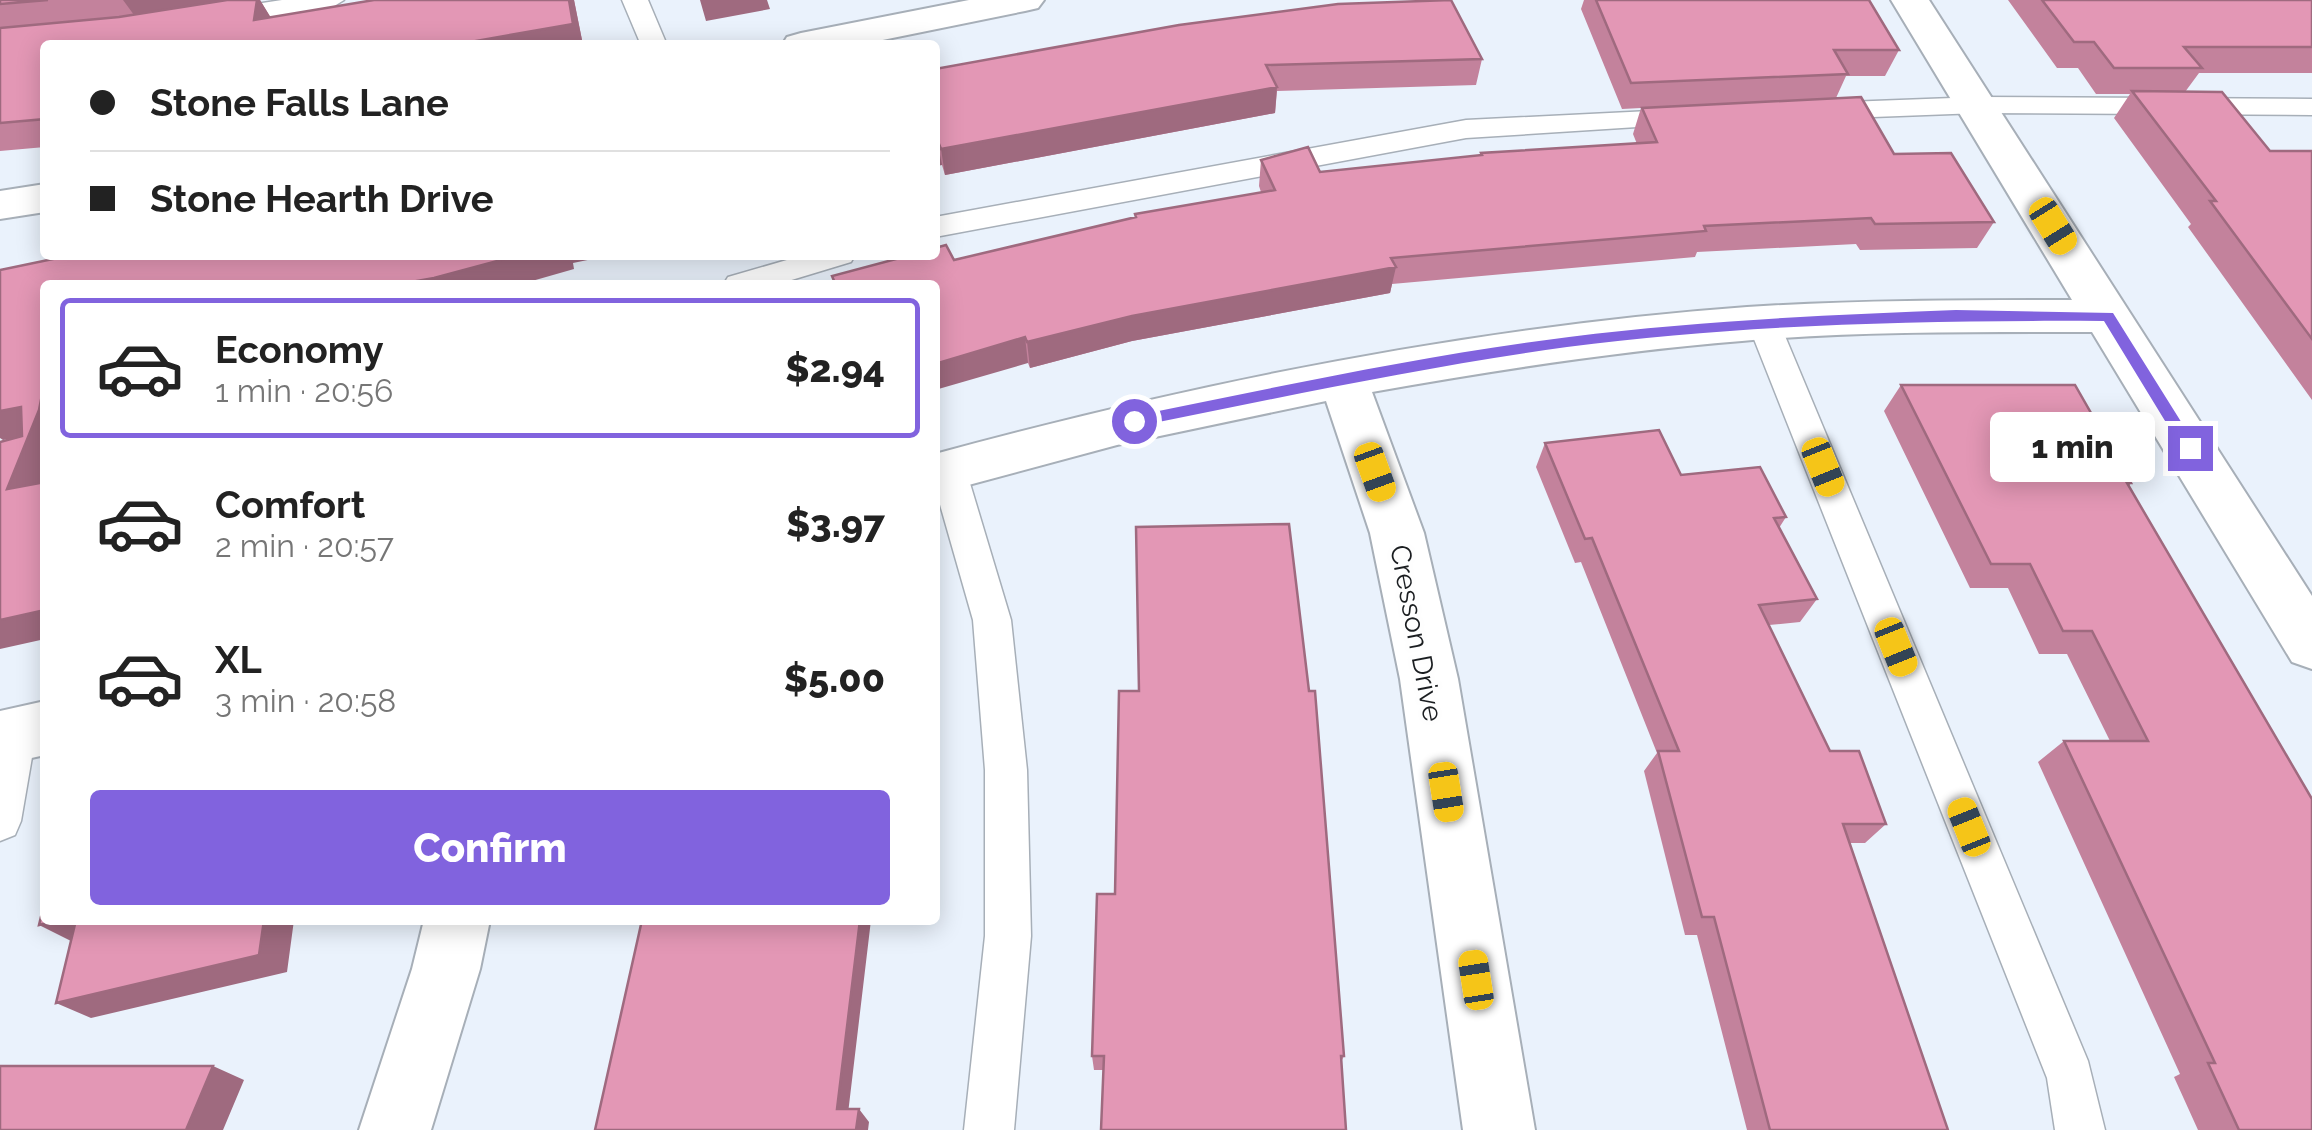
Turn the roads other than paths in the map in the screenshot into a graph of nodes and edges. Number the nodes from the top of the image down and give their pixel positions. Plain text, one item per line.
1 (332, 0) edge
2 (635, 0) edge
3 (1024, 0) edge
4 (1910, 0) edge
5 (192, 22) edge
6 (652, 40) edge
7 (825, 40) edge
8 (1979, 105) junction
9 (2311, 109) edge
10 (1792, 112) edge
11 (1717, 115) edge
12 (40, 199) edge
13 (0, 204) edge
14 (940, 226) edge
15 (823, 260) edge
16 (756, 280) edge
17 (2108, 316) junction
18 (1764, 324) junction
19 (1343, 380) junction
20 (942, 472) edge
21 (2312, 646) edge
22 (20, 733) edge
23 (0, 821) edge
24 (457, 925) edge
25 (395, 1130) edge
26 (989, 1130) edge
27 (1499, 1130) edge
28 (2080, 1130) edge

1 - 5 lane
2 - 6 lane
3 - 7 street
4 - 8 street
8 - 9 lane
8 - 10 lane
8 - 17 street
11 - 14 lane
12 - 13 street
15 - 16 lane
17 - 18 street
17 - 21 street
18 - 19 street
18 - 28 lane
19 - 20 street
19 - 27 street, Cresson Drive
20 - 26 lane
22 - 23 lane
24 - 25 street

